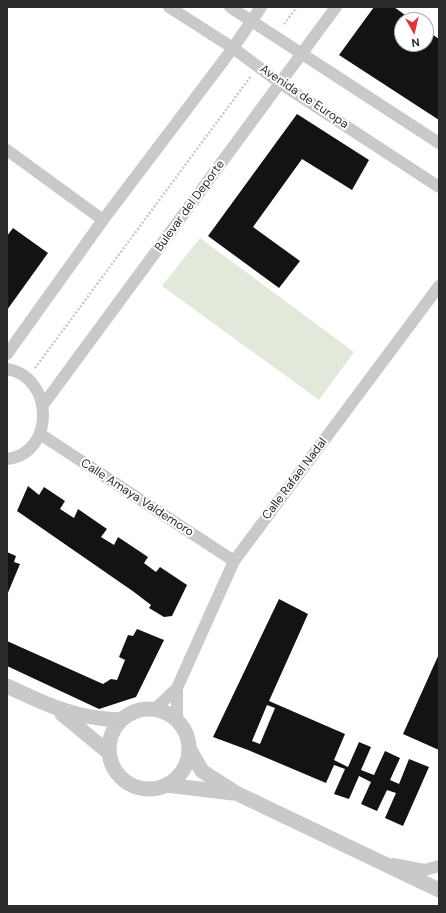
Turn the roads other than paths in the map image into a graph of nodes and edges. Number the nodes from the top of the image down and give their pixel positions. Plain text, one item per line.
1 (169, 7) edge
2 (230, 7) edge
3 (261, 7) edge
4 (336, 7) edge
5 (251, 21) junction
6 (233, 48) junction
7 (301, 53) junction
8 (280, 83) junction
9 (439, 143) edge
10 (7, 150) edge
11 (439, 187) edge
12 (103, 220) junction
13 (439, 286) edge
14 (7, 354) edge
15 (7, 370) edge
16 (44, 406) junction
17 (40, 434) junction
18 (8, 461) edge
19 (234, 561) junction
20 (7, 686) edge
21 (177, 688) junction
22 (56, 709) junction
23 (155, 709) junction
24 (121, 720) junction
25 (177, 720) junction
26 (190, 750) junction
27 (108, 752) junction
28 (166, 785) junction
29 (236, 793) junction
30 (379, 861) junction
31 (439, 866) edge
32 (439, 890) edge

1 - 6 street, Avenida de Europa
2 - 5 street
3 - 5 street
4 - 7 street, Bulevar del Deporte
5 - 6 street
5 - 7 street
6 - 8 street, Avenida de Europa
6 - 12 street
7 - 8 street, Bulevar del Deporte
7 - 9 street
8 - 11 street, Avenida de Europa
8 - 16 street, Bulevar del Deporte
10 - 12 street
12 - 14 street
13 - 19 street, Calle Rafael Nadal
15 - 16 street
16 - 17 street
17 - 18 street
17 - 19 street, Calle Amaya Valdemoro
19 - 21 street, Calle Rafael Nadal
20 - 22 street
21 - 23 street, Calle Rafael Nadal
21 - 25 street, Calle Rafael Nadal
22 - 24 street
22 - 27 street
23 - 24 street
23 - 25 street
24 - 27 street
25 - 26 street
26 - 28 street
26 - 29 street
27 - 28 street
28 - 29 street
29 - 30 street
30 - 31 street
30 - 32 street

